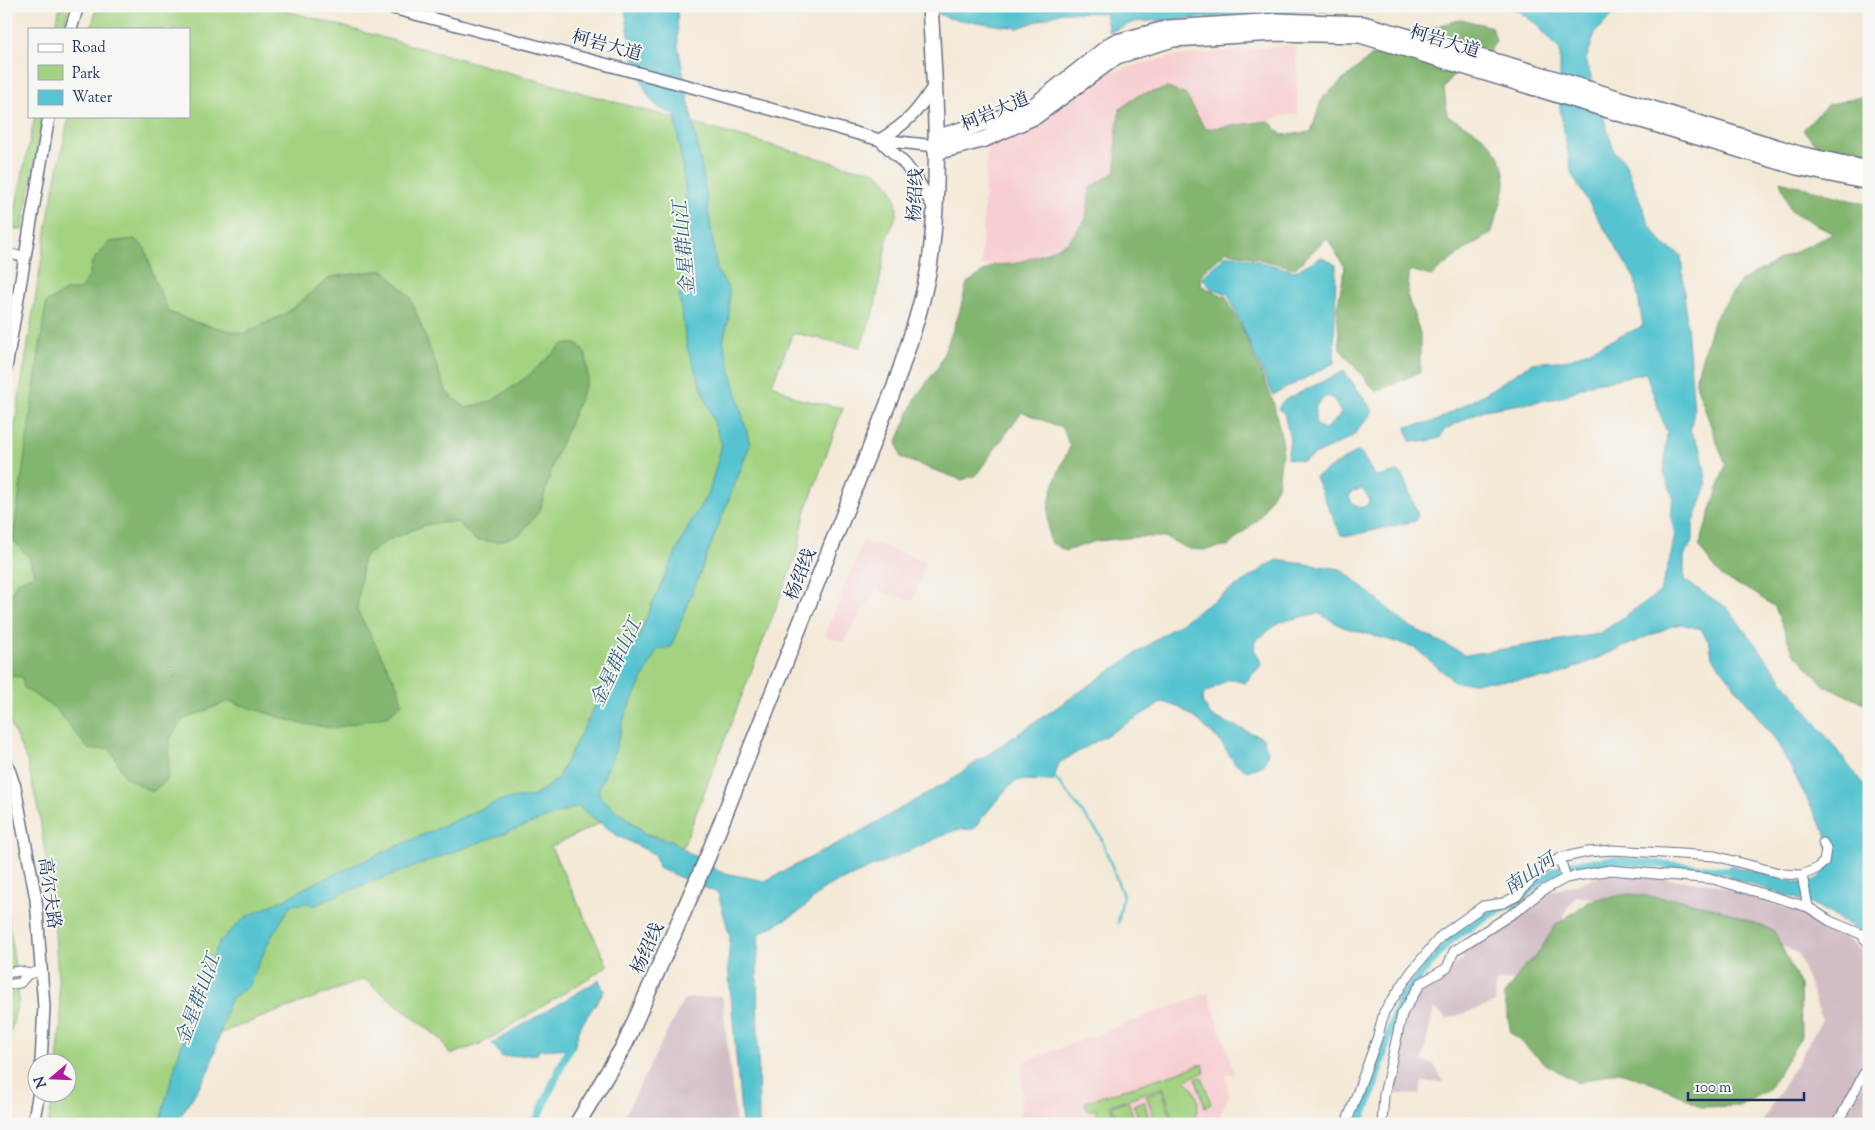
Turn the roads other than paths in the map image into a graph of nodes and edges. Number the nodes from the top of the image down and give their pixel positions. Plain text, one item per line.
1 (78, 6) edge
2 (385, 6) edge
3 (931, 10) edge
4 (71, 28) edge
5 (935, 84) junction
6 (49, 118) edge
7 (880, 140) junction
8 (936, 146) junction
9 (1869, 169) edge
10 (1869, 182) edge
11 (934, 208) junction
12 (6, 253) edge
13 (24, 257) junction
14 (6, 368) edge
15 (6, 761) edge
16 (1823, 843) dead end
17 (1560, 858) junction
18 (1802, 875) junction
19 (1566, 878) junction
20 (1808, 907) junction
21 (1869, 944) edge
22 (41, 971) junction
23 (1411, 972) junction
24 (6, 973) edge
25 (28, 974) junction
26 (1421, 983) junction
27 (6, 985) edge
28 (42, 1052) edge
29 (1869, 1064) edge
30 (37, 1102) edge
31 (33, 1124) edge
32 (577, 1124) edge
33 (1346, 1124) edge
34 (1382, 1124) edge
35 (1836, 1124) edge

1 - 4 street
2 - 7 street, 柯岩大道
3 - 5 main road, 杨绍线
5 - 7 street
5 - 8 main road, 杨绍线
6 - 13 street
7 - 8 street, 柯岩大道
7 - 11 street
8 - 9 main road, 柯岩大道
8 - 10 main road, 柯岩大道
8 - 11 main road, 杨绍线
11 - 32 main road, 杨绍线
12 - 13 street
13 - 14 street
15 - 22 street, 高尔夫路
16 - 18 street
17 - 18 street
17 - 19 street
17 - 23 street
18 - 20 street
19 - 20 street
19 - 26 street
20 - 21 street
22 - 25 street
22 - 28 street, 高尔夫路
23 - 26 street
23 - 33 street
24 - 25 street
25 - 27 street
26 - 34 street
29 - 35 street
30 - 31 street

